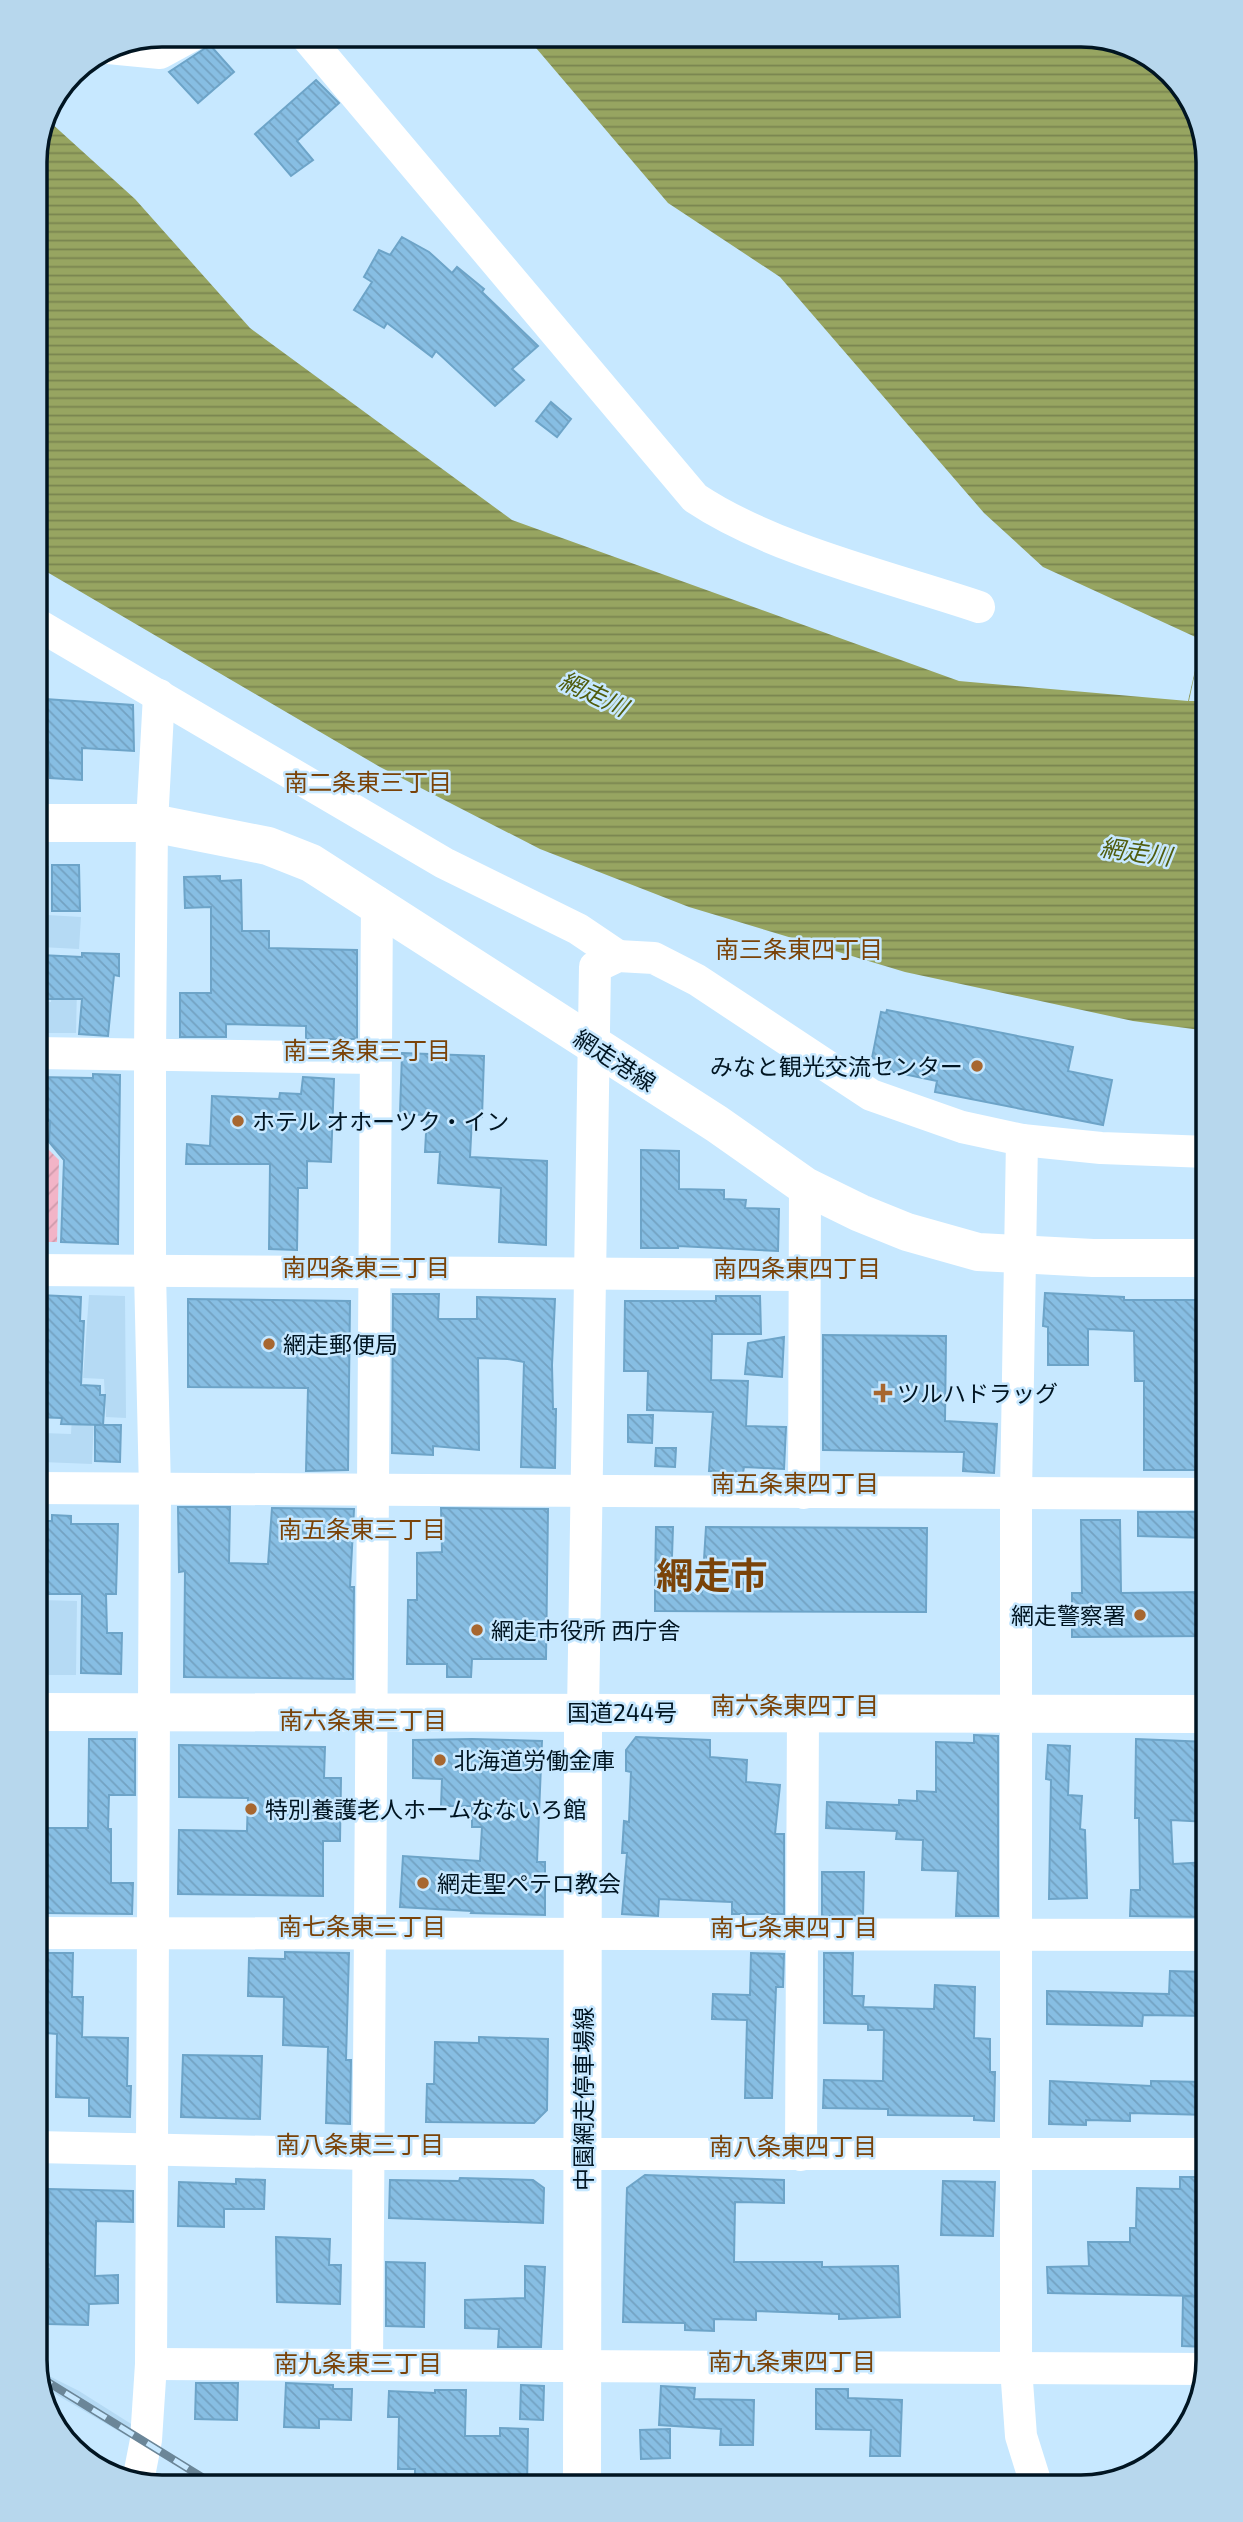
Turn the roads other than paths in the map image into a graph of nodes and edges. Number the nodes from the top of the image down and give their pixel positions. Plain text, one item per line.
1 (171, 47) edge
2 (315, 47) edge
3 (135, 51) edge
4 (979, 607) dead end
5 (47, 630) edge
6 (159, 695) junction
7 (47, 822) edge
8 (152, 823) junction
9 (377, 902) junction
10 (618, 956) junction
11 (593, 1046) junction
12 (47, 1053) edge
13 (150, 1054) junction
14 (376, 1058) junction
15 (1023, 1140) junction
16 (1196, 1152) edge
17 (805, 1186) junction
18 (1019, 1256) junction
19 (1196, 1258) edge
20 (47, 1270) edge
21 (149, 1272) junction
22 (374, 1275) junction
23 (589, 1275) junction
24 (805, 1275) junction
25 (47, 1489) edge
26 (155, 1491) junction
27 (373, 1491) junction
28 (585, 1492) junction
29 (804, 1493) junction
30 (1017, 1494) junction
31 (1196, 1494) edge
32 (154, 1710) junction
33 (47, 1712) edge
34 (583, 1712) junction
35 (803, 1713) junction
36 (1018, 1713) junction
37 (372, 1714) junction
38 (1196, 1714) edge
39 (47, 1933) edge
40 (153, 1933) junction
41 (370, 1933) junction
42 (584, 1934) junction
43 (802, 1934) junction
44 (1017, 1935) junction
45 (1196, 1935) edge
46 (47, 2148) edge
47 (152, 2152) junction
48 (369, 2154) junction
49 (1196, 2154) edge
50 (583, 2155) junction
51 (801, 2155) junction
52 (1016, 2155) junction
53 (151, 2364) junction
54 (367, 2365) junction
55 (582, 2366) junction
56 (1016, 2368) junction
57 (1195, 2369) edge
58 (140, 2473) edge
59 (582, 2475) edge
60 (1033, 2475) edge

1 - 3 street
2 - 4 street
5 - 6 street
6 - 8 street
6 - 10 street
7 - 8 main road, 網走港線
8 - 9 main road, 網走港線
8 - 13 street
9 - 11 main road, 網走港線
9 - 14 street
10 - 11 street
10 - 15 street
11 - 17 main road, 網走港線
11 - 23 street
12 - 13 street
13 - 14 street
13 - 21 street
14 - 22 street
15 - 16 street
15 - 18 street
17 - 18 main road, 網走港線
17 - 24 street
18 - 19 main road, 網走港線
18 - 30 street
20 - 21 street
21 - 22 street
21 - 26 street
22 - 23 street
22 - 27 street
23 - 24 street
23 - 28 street
24 - 29 street
25 - 26 street
26 - 27 street
26 - 32 street
27 - 28 street
27 - 37 street
28 - 29 street
28 - 34 street
29 - 30 street
30 - 31 street
30 - 36 street
32 - 33 main road, 国道244号
32 - 37 main road, 国道244号
32 - 40 street
34 - 35 main road, 国道244号
34 - 37 main road, 国道244号
34 - 42 main road, 中園網走停車場線
35 - 36 main road, 国道244号
35 - 43 street
36 - 38 main road, 国道244号
36 - 44 street
37 - 41 street
39 - 40 street
40 - 41 street
40 - 47 street
41 - 42 street
41 - 48 street
42 - 43 street
42 - 50 main road, 中園網走停車場線
43 - 44 street
43 - 51 street
44 - 45 street
44 - 52 street
46 - 47 street
47 - 48 street
47 - 53 street
48 - 50 street
48 - 54 street
49 - 52 street
50 - 51 street
50 - 55 main road, 中園網走停車場線
51 - 52 street
52 - 56 street
53 - 54 street
53 - 58 street
54 - 55 street
55 - 56 street
55 - 59 main road, 中園網走停車場線
56 - 57 street
56 - 60 street

